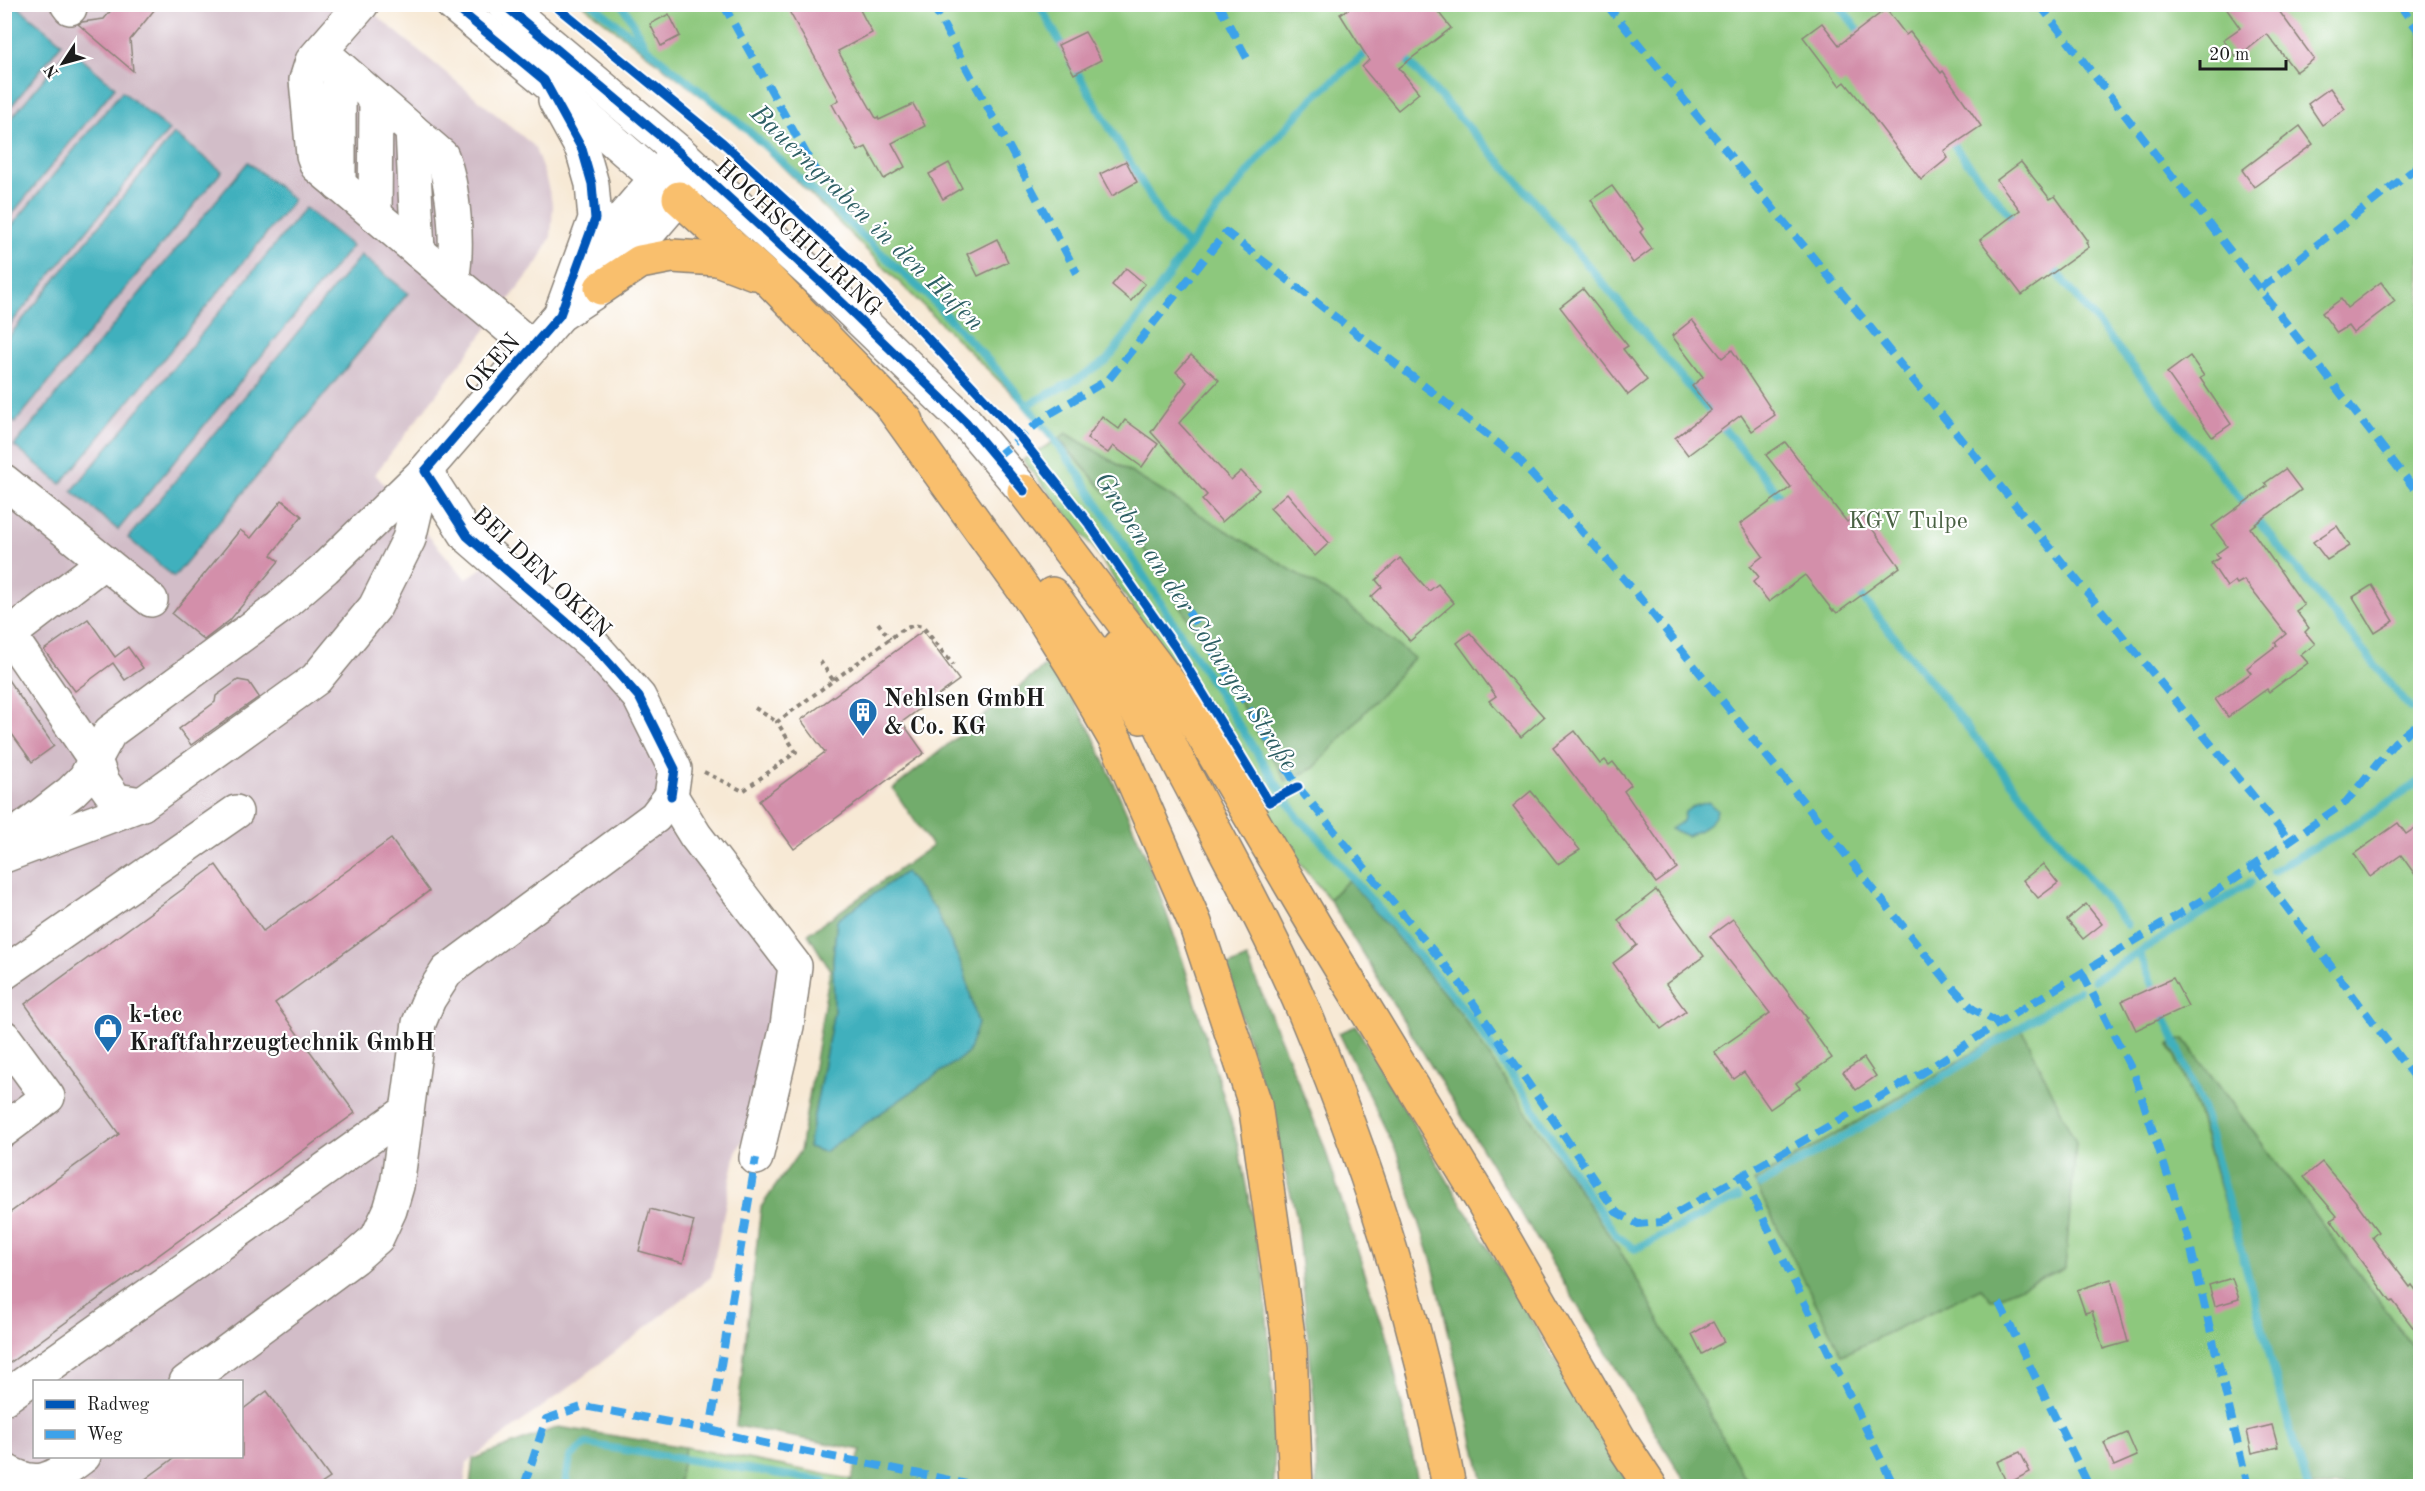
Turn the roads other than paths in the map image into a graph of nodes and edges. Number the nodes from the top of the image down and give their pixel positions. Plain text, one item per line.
1 (362, 4) edge
2 (452, 4) edge
3 (503, 4) edge
4 (330, 59) junction
5 (544, 80) junction
6 (376, 99) junction
7 (412, 130) junction
8 (690, 162) junction
9 (668, 188) junction
10 (375, 215) junction
11 (418, 251) junction
12 (767, 278) junction
13 (452, 280) junction
14 (588, 280) junction
15 (532, 347) junction
16 (892, 407) junction
17 (425, 471) junction
18 (4, 481) edge
19 (1024, 491) junction
20 (104, 562) junction
21 (152, 600) dead end
22 (7, 630) edge
23 (95, 760) junction
24 (1187, 779) junction
25 (673, 782) junction
26 (142, 804) junction
27 (236, 812) dead end
28 (4, 844) edge
29 (4, 856) edge
30 (4, 973) edge
31 (4, 1037) edge
32 (407, 1111) junction
33 (4, 1130) edge
34 (756, 1158) dead end
35 (189, 1380) edge
36 (4, 1398) edge
37 (81, 1458) edge
38 (4, 1470) edge
39 (1296, 1486) edge
40 (1449, 1486) edge
41 (1650, 1486) edge

1 - 4 street
2 - 5 street
3 - 8 street, HOCHSCHULRING
4 - 6 street
4 - 10 street
5 - 9 street
5 - 14 street
6 - 7 street
6 - 10 street
7 - 11 street
7 - 13 street
8 - 9 street, OKEN
8 - 19 street, HOCHSCHULRING
9 - 12 highway
9 - 14 street, OKEN
10 - 11 street
11 - 13 street
12 - 14 highway
12 - 16 highway
13 - 15 street
14 - 15 street, OKEN
15 - 17 street, OKEN
16 - 24 highway
16 - 39 highway
17 - 23 street, OKEN
17 - 25 street, BEI DEN OKEN
17 - 26 street
18 - 20 street
19 - 24 highway
19 - 41 highway
20 - 21 street
20 - 22 street
22 - 23 street
23 - 26 street
23 - 28 street, OKEN
24 - 40 highway
25 - 32 street
25 - 34 street, BEI DEN OKEN
26 - 29 street
27 - 30 street
31 - 33 street
32 - 35 street
32 - 36 street
37 - 38 street

